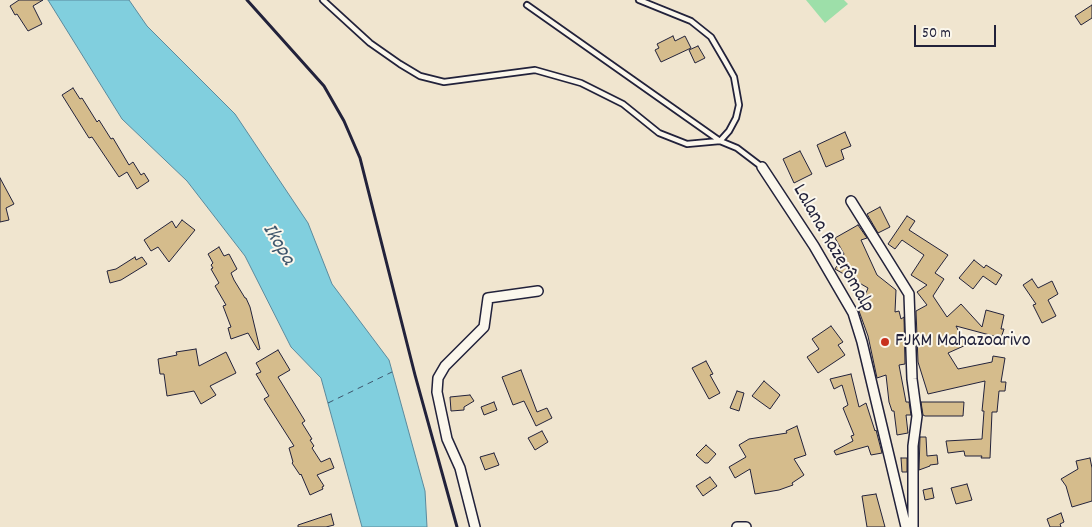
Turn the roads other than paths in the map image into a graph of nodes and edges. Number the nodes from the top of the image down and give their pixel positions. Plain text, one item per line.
1 (323, 0) edge
2 (639, 0) edge
3 (527, 5) dead end
4 (720, 141) junction
5 (762, 167) joint
6 (851, 201) dead end
7 (538, 291) dead end
8 (476, 527) edge
9 (737, 527) edge
10 (746, 527) edge
11 (906, 527) edge
12 (913, 527) edge

1 - 4 lane
2 - 4 lane
3 - 4 lane
4 - 5 lane
5 - 11 street, Lalana Razerômalp
6 - 12 street
7 - 8 street
9 - 10 street

